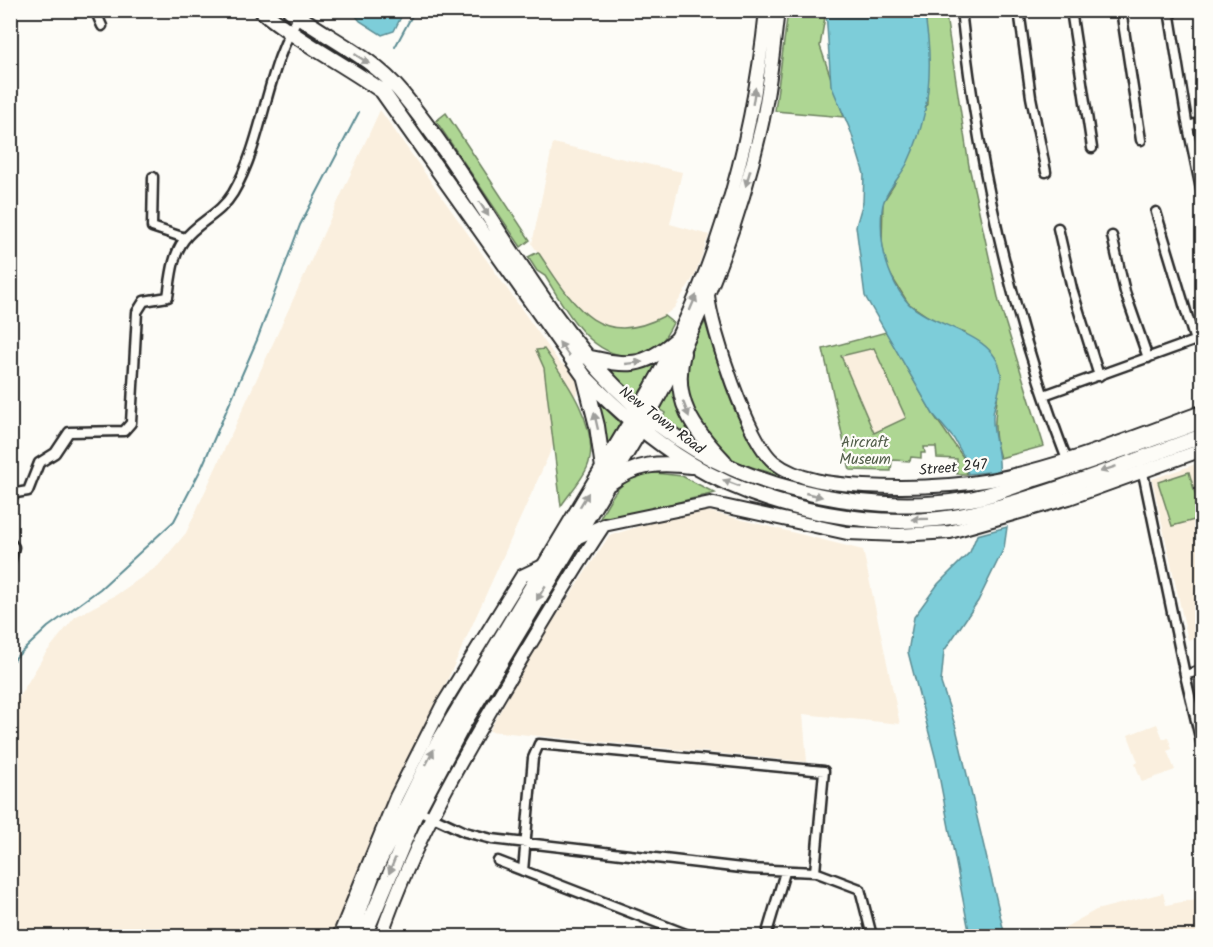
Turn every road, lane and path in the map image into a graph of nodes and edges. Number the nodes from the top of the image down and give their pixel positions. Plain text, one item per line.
1 (95, 10) edge
2 (261, 10) edge
3 (766, 10) edge
4 (778, 10) edge
5 (961, 10) edge
6 (1019, 10) edge
7 (1071, 10) edge
8 (1121, 10) edge
9 (1169, 10) edge
10 (297, 13) edge
11 (102, 26) dead end
12 (290, 33) junction
13 (1203, 122) edge
14 (1188, 126) junction
15 (755, 127) junction
16 (1141, 140) dead end
17 (1092, 148) dead end
18 (1046, 172) dead end
19 (153, 177) dead end
20 (1203, 194) edge
21 (1156, 212) dead end
22 (1058, 228) dead end
23 (1112, 236) dead end
24 (185, 238) junction
25 (708, 295) junction
26 (1199, 340) edge
27 (680, 346) junction
28 (586, 357) junction
29 (1148, 358) junction
30 (584, 376) junction
31 (1099, 376) junction
32 (1044, 395) junction
33 (1203, 412) edge
34 (640, 419) junction
35 (1203, 421) edge
36 (1203, 436) edge
37 (1203, 450) edge
38 (1069, 463) junction
39 (1141, 465) junction
40 (696, 466) junction
41 (729, 467) junction
42 (603, 468) junction
43 (801, 476) junction
44 (933, 486) junction
45 (606, 487) junction
46 (784, 488) junction
47 (10, 494) edge
48 (919, 504) junction
49 (604, 525) junction
50 (574, 538) junction
51 (10, 542) edge
52 (10, 564) edge
53 (545, 565) junction
54 (1203, 670) edge
55 (1185, 675) junction
56 (1203, 746) edge
57 (413, 810) junction
58 (432, 816) junction
59 (526, 843) junction
60 (498, 861) dead end
61 (523, 871) junction
62 (785, 872) junction
63 (815, 872) junction
64 (339, 936) edge
65 (350, 936) edge
66 (364, 936) edge
67 (381, 936) edge
68 (691, 936) edge
69 (766, 936) edge
70 (872, 936) edge

1 - 11 street
2 - 12 main road, New Town Road
15 -> 3 street
4 - 15 street
5 - 32 street
6 - 18 street
7 - 17 street
8 - 16 street
9 - 14 street
10 - 12 street
10 -> 28 main road
12 - 24 street
30 -> 12 main road, New Town Road
13 - 14 street
14 - 20 street
15 -> 25 street
27 -> 15 street
19 - 24 street
21 - 26 street
22 - 31 street
23 - 29 street
24 - 47 street
25 - 27 street
25 - 43 street, Street 247
26 - 29 street
28 -> 27 main road
27 - 34 street
27 -> 41 main road
28 - 34 main road
29 - 31 street
30 - 34 main road, New Town Road
42 -> 30 main road
31 - 32 street
32 - 38 street
33 - 38 street, Street 247
34 - 40 main road, New Town Road
34 - 41 main road
34 - 42 main road
34 - 45 main road
35 - 38 main road
36 - 39 main road, New Town Road
37 - 39 street
38 - 44 street, Street 247
38 - 48 main road
39 -> 40 main road, New Town Road
39 - 49 street
39 - 55 street
40 - 45 main road
41 - 46 main road
53 -> 42 main road
43 - 44 street, Street 247
43 - 46 street
44 - 48 street
45 - 50 main road
46 -> 48 main road
49 - 50 street
49 - 58 street
50 -> 57 main road
51 - 52 street
57 -> 53 main road
53 - 64 street
54 - 55 street
55 - 56 street
57 - 58 street
57 - 65 main road
57 -> 66 main road
58 - 59 street
58 - 67 street
59 - 61 street
59 - 62 street
59 - 63 street
60 - 61 street
61 - 68 street
62 - 63 street
62 - 69 street
63 - 70 street

